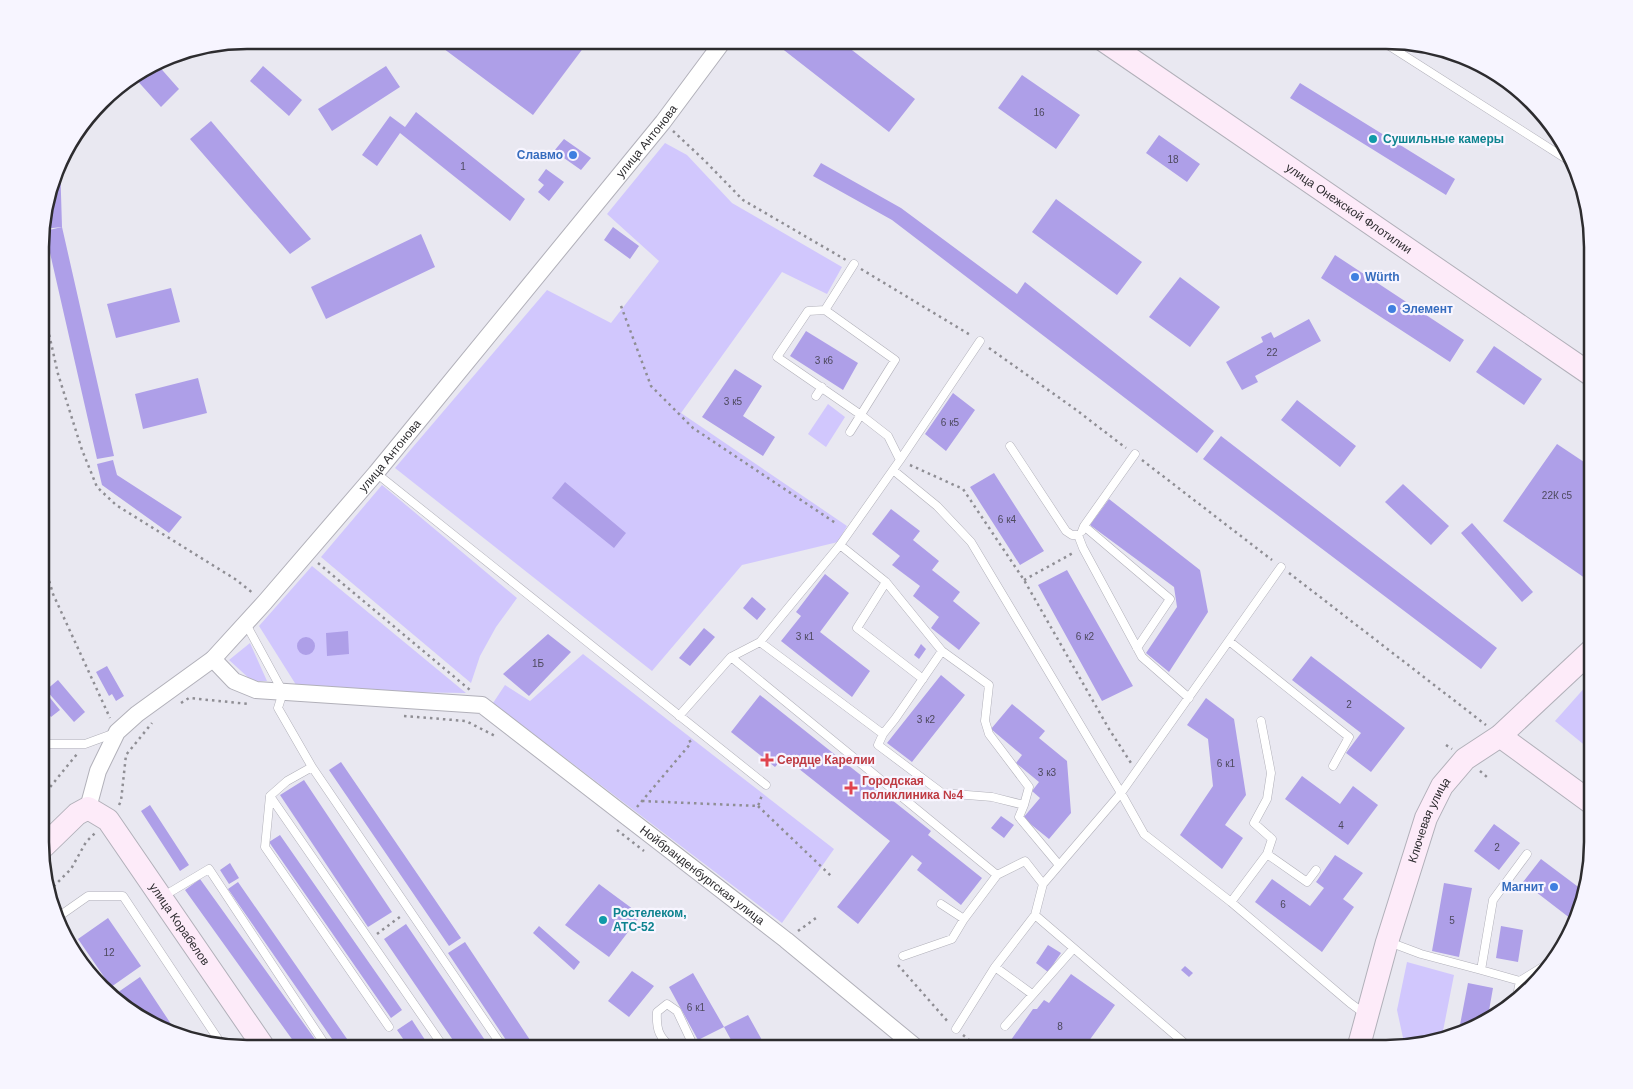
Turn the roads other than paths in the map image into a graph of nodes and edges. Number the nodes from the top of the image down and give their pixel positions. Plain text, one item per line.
1 (717, 49) edge
2 (1116, 49) edge
3 (1394, 49) edge
4 (1563, 157) edge
5 (854, 264) road end
6 (825, 310) junction
7 (980, 341) road end
8 (1584, 370) edge
9 (822, 387) junction
10 (816, 396) dead end
11 (861, 415) junction
12 (850, 432) dead end
13 (1010, 446) dead end
14 (1135, 454) road end
15 (900, 460) junction
16 (893, 470) junction
17 (376, 473) junction
18 (1084, 526) junction
19 (1078, 535) junction
20 (840, 545) junction
21 (1281, 567) road end
22 (886, 582) junction
23 (246, 624) junction
24 (1229, 641) junction
25 (760, 642) junction
26 (1137, 648) junction
27 (942, 651) junction
28 (731, 657) junction
29 (1584, 657) edge
30 (213, 659) junction
31 (923, 679) junction
32 (283, 692) junction
33 (1188, 698) junction
34 (679, 716) junction
35 (1260, 721) dead end
36 (117, 732) junction
37 (883, 734) junction
38 (1500, 736) junction
39 (49, 744) edge
40 (312, 766) junction
41 (1333, 766) dead end
42 (766, 784) road end
43 (1121, 793) junction
44 (270, 796) junction
45 (1584, 797) edge
46 (1024, 805) junction
47 (88, 808) junction
48 (49, 841) edge
49 (1267, 854) junction
50 (1527, 854) dead end
51 (1059, 865) junction
52 (1316, 870) dead end
53 (997, 875) junction
54 (1043, 884) junction
55 (162, 898) junction
56 (1231, 902) junction
57 (941, 904) dead end
58 (62, 914) edge
59 (1035, 916) junction
60 (964, 918) junction
61 (1387, 942) junction
62 (1073, 949) junction
63 (904, 956) dead end
64 (995, 967) junction
65 (1481, 970) junction
66 (1537, 970) edge
67 (1520, 981) junction
68 (1518, 990) edge
69 (1032, 994) junction
70 (1367, 1015) junction
71 (1005, 1026) dead end
72 (389, 1027) dead end
73 (956, 1030) road end
74 (217, 1038) edge
75 (259, 1040) edge
76 (322, 1040) edge
77 (439, 1040) edge
78 (498, 1040) edge
79 (664, 1040) edge
80 (691, 1040) edge
81 (907, 1040) edge
82 (1181, 1040) edge
83 (1360, 1040) edge

1 - 17 street, улица Антонова
2 - 8 main road, улица Онежской Флотилии
3 - 4 lane
5 - 6 lane
6 - 9 lane
6 - 11 lane
7 - 15 lane
9 - 10 lane
9 - 11 lane
11 - 12 lane
11 - 15 lane
13 - 19 lane
14 - 18 lane
15 - 16 lane
16 - 20 lane
16 - 43 lane
17 - 23 street, улица Антонова
17 - 34 lane
18 - 19 lane
18 - 26 lane
19 - 26 lane
20 - 22 lane
20 - 25 lane
21 - 24 lane
22 - 27 lane
22 - 31 lane
23 - 30 street, улица Антонова
23 - 32 lane
24 - 33 lane
24 - 41 lane
25 - 28 lane
25 - 37 lane
26 - 33 lane
27 - 31 lane
27 - 46 lane
28 - 34 lane
28 - 53 lane
29 - 38 main road, Ключевая улица
30 - 32 street
30 - 36 street, улица Антонова
31 - 37 lane
32 - 40 lane
32 - 81 street, Нойбранденбургская улица
33 - 43 lane
34 - 42 lane
35 - 49 lane
36 - 39 lane
36 - 47 street, улица Антонова
37 - 46 lane
38 - 45 main road
38 - 61 main road, Ключевая улица
40 - 44 lane
40 - 78 lane
43 - 51 lane
43 - 56 lane
44 - 72 lane
44 - 77 lane
46 - 51 lane
47 - 48 main road
47 - 55 main road, улица Корабелов
49 - 52 lane
49 - 56 lane
50 - 65 lane
51 - 54 lane
53 - 54 lane
53 - 60 lane
54 - 59 lane
55 - 75 main road, улица Корабелов
55 - 76 lane
56 - 70 lane
57 - 60 lane
58 - 74 lane
59 - 62 lane
59 - 64 lane
60 - 63 lane
61 - 65 lane
61 - 70 main road, Ключевая улица
62 - 69 lane
62 - 82 lane
64 - 69 lane
64 - 73 lane
65 - 67 lane
66 - 67 lane
67 - 68 lane
69 - 71 lane
70 - 83 main road, Ключевая улица
79 - 80 lane

